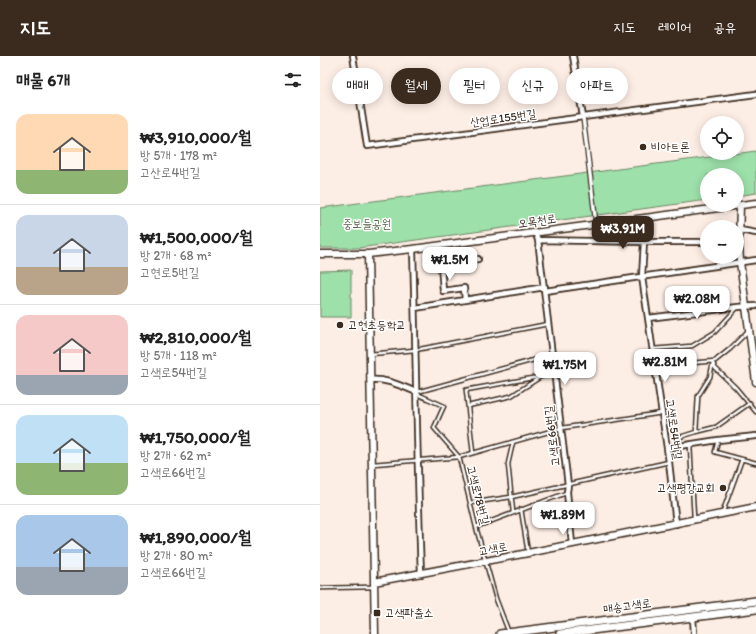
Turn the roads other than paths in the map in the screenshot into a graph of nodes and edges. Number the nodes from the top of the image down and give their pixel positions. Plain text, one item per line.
1 (353, 56) edge
2 (573, 56) edge
3 (756, 94) edge
4 (583, 117) junction
5 (756, 203) edge
6 (744, 204) edge
7 (700, 210) edge
8 (596, 224) junction
9 (744, 231) edge
10 (535, 232) junction
11 (756, 233) edge
12 (538, 240) junction
13 (644, 242) junction
14 (700, 242) edge
15 (413, 249) junction
16 (320, 254) edge
17 (368, 254) junction
18 (478, 259) dead end
19 (756, 260) edge
20 (744, 262) edge
21 (727, 264) edge
22 (740, 264) edge
23 (642, 277) junction
24 (545, 289) junction
25 (465, 300) junction
26 (756, 306) edge
27 (738, 307) junction
28 (746, 307) junction
29 (415, 308) junction
30 (648, 318) junction
31 (549, 324) junction
32 (749, 329) junction
33 (652, 349) junction
34 (415, 350) junction
35 (370, 354) junction
36 (553, 355) junction
37 (713, 362) junction
38 (655, 366) junction
39 (755, 372) edge
40 (555, 374) junction
41 (541, 376) junction
42 (370, 380) junction
43 (756, 382) edge
44 (417, 393) junction
45 (750, 403) junction
46 (468, 406) junction
47 (756, 412) edge
48 (662, 413) junction
49 (562, 428) junction
50 (696, 432) junction
51 (756, 436) edge
52 (718, 440) junction
53 (513, 442) junction
54 (690, 445) junction
55 (678, 446) junction
56 (667, 448) junction
57 (473, 453) junction
58 (459, 457) junction
59 (742, 459) junction
60 (418, 460) junction
61 (669, 462) junction
62 (756, 462) edge
63 (372, 464) junction
64 (568, 485) junction
65 (567, 492) junction
66 (511, 497) junction
67 (470, 503) junction
68 (756, 506) edge
69 (521, 509) junction
70 (513, 512) junction
71 (722, 514) junction
72 (694, 520) junction
73 (676, 524) junction
74 (476, 527) junction
75 (572, 544) junction
76 (528, 553) junction
77 (486, 561) junction
78 (420, 574) junction
79 (374, 584) junction
80 (320, 588) edge
81 (756, 601) edge
82 (692, 608) junction
83 (756, 609) edge
84 (693, 617) junction
85 (607, 632) edge
86 (375, 634) edge
87 (500, 634) edge
88 (509, 634) edge
89 (560, 634) edge
90 (694, 634) edge

1 - 4 street, 산업로155번길
2 - 4 street
3 - 4 street, 산업로155번길
4 - 8 street
5 - 6 street, 오목천로
7 - 8 street, 오목천로
8 - 10 street, 오목천로
9 - 11 street
10 - 12 street, 고색로66번길
10 - 15 street, 오목천로
12 - 13 street
12 - 24 street, 고색로66번길
13 - 14 street
13 - 23 street, 고색로54번길
15 - 17 street, 오목천로
15 - 29 street
16 - 17 street, 오목천로
17 - 35 street
18 - 25 street
19 - 20 street
21 - 23 street
22 - 28 street
23 - 24 street
23 - 30 street, 고색로54번길
24 - 25 street
24 - 31 street, 고색로66번길
25 - 29 street
26 - 28 street
27 - 28 street
27 - 30 street
27 - 33 lane
28 - 32 street
29 - 34 street
30 - 33 street, 고색로54번길
31 - 34 lane
31 - 36 street, 고색로66번길
32 - 37 lane
32 - 39 street
33 - 38 street, 고색로54번길
34 - 35 lane
34 - 44 street
35 - 42 street
36 - 40 street, 고색로66번길
36 - 44 lane
37 - 38 lane
37 - 45 lane
37 - 50 lane
38 - 48 street, 고색로54번길
39 - 43 street
40 - 41 lane
40 - 49 street, 고색로66번길
41 - 46 lane
41 - 46 lane
42 - 44 street
42 - 63 street
44 - 58 lane
44 - 60 street
45 - 47 lane
45 - 50 lane
46 - 57 lane
48 - 49 lane
48 - 56 street, 고색로54번길
49 - 53 lane
49 - 64 street, 고색로66번길
50 - 55 lane
51 - 52 street
52 - 54 street
52 - 59 lane
53 - 57 lane
53 - 66 lane
54 - 55 street
54 - 72 lane
55 - 56 street
56 - 61 street, 고색로54번길
57 - 58 lane
58 - 60 lane
58 - 67 lane, 고색로78번길
59 - 62 lane
59 - 71 lane
60 - 63 lane
60 - 78 street
61 - 64 lane
61 - 73 street, 고색로54번길
63 - 79 street
64 - 65 street, 고색로66번길
64 - 66 lane
65 - 69 lane
65 - 75 street, 고색로66번길
66 - 67 lane
66 - 70 lane
67 - 74 lane, 고색로78번길
68 - 71 street, 고색로
69 - 70 lane
69 - 76 lane
70 - 74 lane
71 - 72 street, 고색로
72 - 73 street, 고색로
73 - 75 street, 고색로
74 - 77 lane, 고색로78번길
75 - 76 street, 고색로
76 - 77 street, 고색로
77 - 78 street, 고색로
77 - 88 lane, 고색로78번길
78 - 79 street, 고색로
79 - 80 lane
79 - 86 street
81 - 82 main road, 매송고색로
82 - 84 lane
82 - 88 main road, 매송고색로
83 - 84 main road, 매송고색로
84 - 85 main road, 매송고색로
84 - 90 street
85 - 89 main road, 매송고색로
87 - 88 main road, 매송고색로

